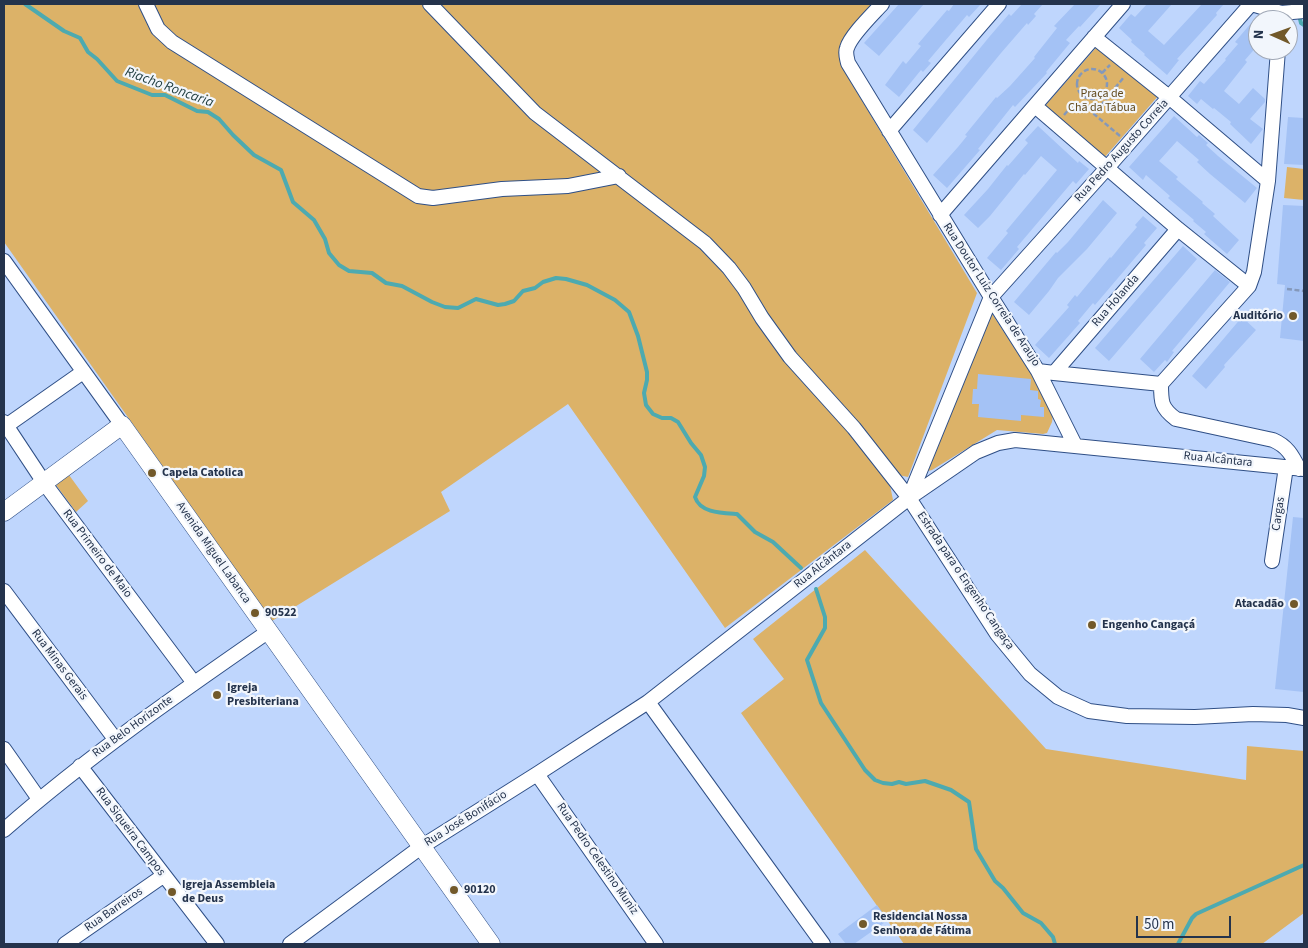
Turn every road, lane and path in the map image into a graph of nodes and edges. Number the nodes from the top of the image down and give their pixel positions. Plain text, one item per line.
1 (146, 4) edge
2 (430, 4) edge
3 (882, 4) edge
4 (999, 4) edge
5 (1123, 4) edge
6 (1252, 4) edge
7 (1269, 10) edge
8 (1094, 37) junction
9 (1277, 60) edge
10 (1124, 77) dead end
11 (1102, 95) junction
12 (1169, 97) junction
13 (1106, 98) junction
14 (1035, 106) junction
15 (889, 131) junction
16 (1118, 142) dead end
17 (1107, 168) junction
18 (619, 176) junction
19 (1268, 181) junction
20 (940, 215) junction
21 (1178, 230) junction
22 (4, 261) edge
23 (1249, 286) junction
24 (1287, 289) dead end
25 (1304, 291) edge
26 (991, 297) junction
27 (1038, 371) junction
28 (84, 372) junction
29 (1054, 373) junction
30 (1161, 384) junction
31 (5, 424) edge
32 (122, 425) junction
33 (1075, 445) junction
34 (1296, 468) edge
35 (45, 484) junction
36 (909, 498) junction
37 (4, 512) edge
38 (1272, 561) dead end
39 (4, 591) edge
40 (269, 631) junction
41 (194, 683) junction
42 (648, 702) junction
43 (1304, 718) edge
44 (115, 739) junction
45 (4, 750) edge
46 (80, 766) junction
47 (537, 774) junction
48 (39, 799) junction
49 (4, 830) edge
50 (421, 847) junction
51 (163, 876) junction
52 (65, 944) edge
53 (217, 944) edge
54 (290, 944) edge
55 (490, 944) edge
56 (656, 944) edge
57 (823, 944) edge

1 - 18 street
2 - 18 street, Estrada para o Engenho Cangaça
3 - 15 street, Rua Doutor Luiz Correia de Araujo
4 - 15 street
5 - 8 street
6 - 7 street
6 - 12 street, Rua Pedro Augusto Correia
8 - 12 street
8 - 14 street
9 - 19 street
10 - 13 path
11 - 11 path
11 - 13 path
12 - 17 street, Rua Pedro Augusto Correia
12 - 19 street
13 - 16 path
14 - 17 street
14 - 20 street
15 - 20 street, Rua Doutor Luiz Correia de Araujo
17 - 21 street
17 - 26 street, Rua Pedro Augusto Correia
18 - 36 street, Estrada para o Engenho Cangaça
19 - 23 street
20 - 26 street, Rua Doutor Luiz Correia de Araujo
21 - 23 street
21 - 29 street, Rua Holanda
22 - 28 street, Avenida Miguel Labanca
23 - 30 street
24 - 25 path
26 - 27 street, Rua Doutor Luiz Correia de Araujo
26 - 36 street, Rua Pedro Augusto Correia
27 - 29 street, Rua Doutor Luiz Correia de Araujo
27 - 33 street
28 - 31 street
28 - 32 street, Avenida Miguel Labanca
29 - 30 street, Rua Doutor Luiz Correia de Araujo
30 - 34 street
31 - 35 street, Rua Primeiro de Maio
32 - 35 main road
32 - 40 main road, Avenida Miguel Labanca
33 - 34 street, Rua Alcântara
33 - 36 street, Rua Alcântara
34 - 38 street, Cargas
35 - 37 main road
35 - 41 street, Rua Primeiro de Maio
36 - 42 street, Rua Alcântara
36 - 43 street, Estrada para o Engenho Cangaça
39 - 44 street, Rua Minas Gerais
40 - 41 street, Rua Belo Horizonte
40 - 50 main road, Avenida Miguel Labanca
41 - 44 street, Rua Belo Horizonte
42 - 47 street, Rua José Bonifácio
42 - 57 street
44 - 46 street, Rua Belo Horizonte
45 - 48 street
46 - 48 street, Rua Belo Horizonte
46 - 51 street, Rua Siqueira Campos
47 - 50 street, Rua José Bonifácio
47 - 56 street, Rua Pedro Celestino Muniz
48 - 49 street, Rua Belo Horizonte
50 - 54 street, Rua José Bonifácio
50 - 55 main road, Avenida Miguel Labanca
51 - 52 street, Rua Barreiros
51 - 53 street, Rua Siqueira Campos

